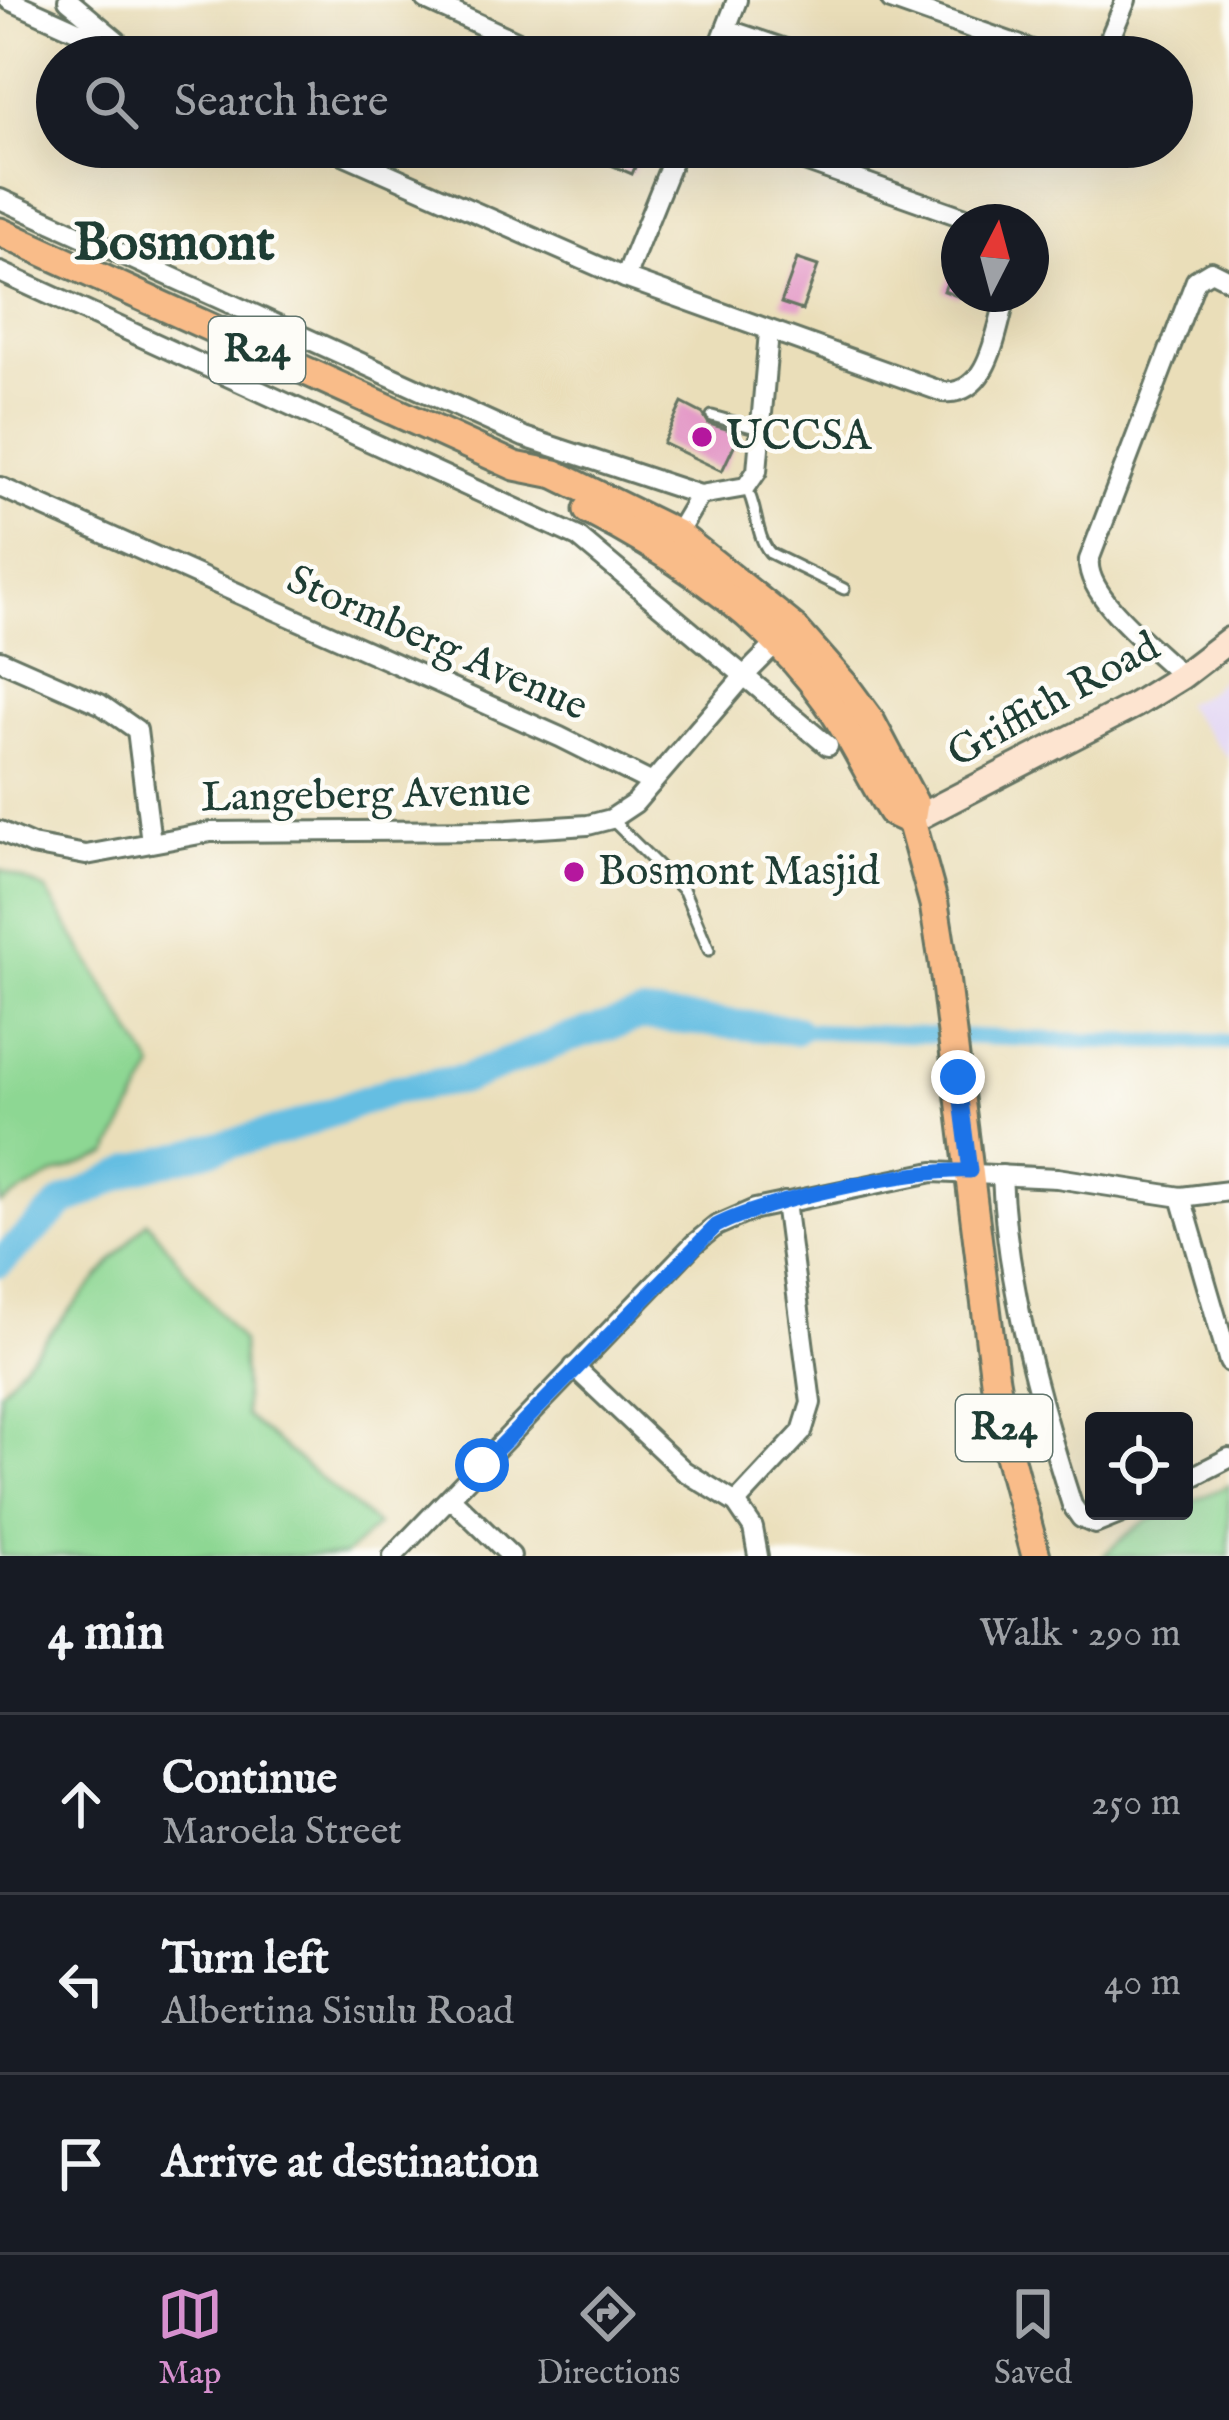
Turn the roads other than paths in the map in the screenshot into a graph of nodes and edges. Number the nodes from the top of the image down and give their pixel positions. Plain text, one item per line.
1 (9, 0) edge
2 (68, 0) edge
3 (426, 0) edge
4 (737, 0) edge
5 (891, 0) edge
6 (1126, 0) edge
7 (726, 29) junction
8 (89, 36) edge
9 (110, 36) edge
10 (505, 36) edge
11 (723, 36) edge
12 (747, 36) edge
13 (993, 36) edge
14 (1111, 36) edge
15 (375, 168) edge
16 (670, 168) edge
17 (824, 168) edge
18 (0, 199) edge
19 (941, 209) edge
20 (0, 232) edge
21 (0, 272) edge
22 (625, 278) junction
23 (1229, 280) edge
24 (1001, 312) edge
25 (769, 332) junction
26 (712, 416) dead end
27 (763, 430) junction
28 (0, 487) edge
29 (746, 488) junction
30 (700, 495) junction
31 (672, 544) junction
32 (844, 589) dead end
33 (785, 635) junction
34 (1229, 640) edge
35 (0, 660) edge
36 (744, 676) junction
37 (1182, 676) junction
38 (828, 746) dead end
39 (652, 783) junction
40 (611, 819) junction
41 (910, 821) junction
42 (0, 832) edge
43 (152, 842) junction
44 (709, 950) dead end
45 (970, 1171) junction
46 (1002, 1175) junction
47 (1229, 1191) edge
48 (1181, 1197) junction
49 (785, 1202) junction
50 (1229, 1362) edge
51 (574, 1367) junction
52 (1229, 1458) edge
53 (1193, 1476) edge
54 (451, 1498) junction
55 (736, 1503) junction
56 (1085, 1520) edge
57 (393, 1556) edge
58 (511, 1556) edge
59 (758, 1556) edge
60 (1036, 1556) edge

1 - 8 street
2 - 9 street
3 - 10 street
4 - 7 street
5 - 13 street
6 - 14 street
7 - 11 street
7 - 12 street
15 - 22 street
16 - 22 street
17 - 19 street
18 - 30 street
20 - 31 main road, R24
21 - 36 street
22 - 25 street
23 - 37 street
24 - 25 street
25 - 27 street
26 - 27 lane
27 - 29 street
28 - 39 street, Stormberg Avenue
29 - 30 street
29 - 32 lane
30 - 31 street
31 - 33 main road, R24
33 - 36 street
33 - 41 main road, R24
34 - 37 street, Griffith Road
35 - 43 street
36 - 38 street
36 - 39 street
37 - 41 street, Griffith Road
39 - 40 street
40 - 43 street, Langeberg Avenue
40 - 44 lane
41 - 45 main road, R24
42 - 43 street, Langeberg Avenue
45 - 46 street
45 - 49 street
45 - 60 main road, R24
46 - 48 street
46 - 56 street
47 - 48 street
48 - 50 street
49 - 51 street
49 - 55 street
51 - 54 street
51 - 55 street
52 - 53 street
54 - 57 street
54 - 58 street
55 - 59 street

